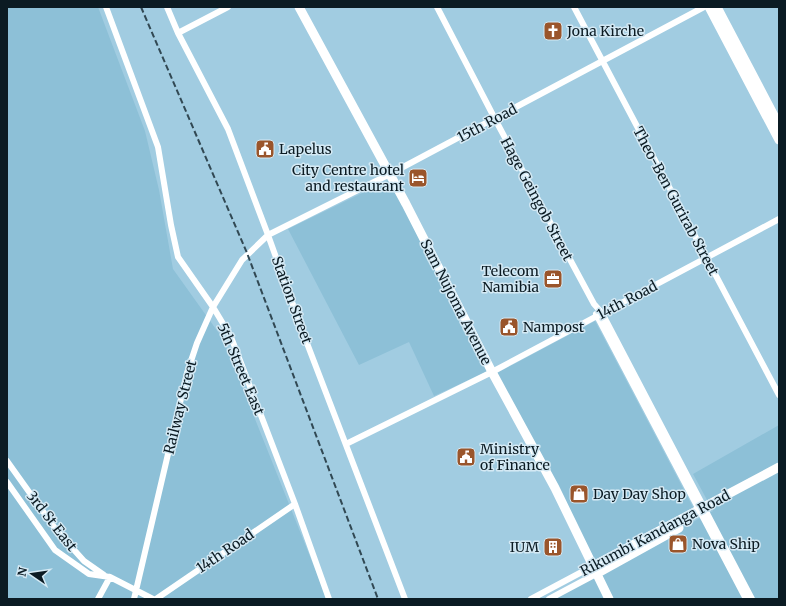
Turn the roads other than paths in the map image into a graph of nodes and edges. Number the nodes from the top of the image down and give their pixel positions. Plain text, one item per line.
1 (106, 7) edge
2 (167, 7) edge
3 (228, 7) edge
4 (300, 7) edge
5 (437, 7) edge
6 (574, 7) edge
7 (704, 7) edge
8 (709, 7) edge
9 (717, 7) edge
10 (178, 33) junction
11 (602, 60) junction
12 (495, 119) junction
13 (779, 125) edge
14 (779, 140) edge
15 (390, 174) junction
16 (779, 219) edge
17 (268, 235) junction
18 (706, 258) junction
19 (213, 307) junction
20 (599, 314) junction
21 (492, 372) junction
22 (779, 395) edge
23 (346, 444) junction
24 (7, 461) edge
25 (779, 467) edge
26 (779, 473) edge
27 (7, 482) edge
28 (295, 504) junction
29 (703, 511) junction
30 (594, 570) junction
31 (107, 576) junction
32 (136, 590) junction
33 (98, 599) edge
34 (134, 599) edge
35 (155, 599) edge
36 (329, 599) edge
37 (404, 599) edge
38 (531, 599) edge
39 (548, 599) edge
40 (610, 599) edge
41 (746, 599) edge
42 (752, 599) edge

1 - 19 street, 5th Street East
2 - 10 street, Station Street
3 - 10 street
4 - 15 main road, Sam Nujoma Avenue
5 - 12 street, Hage Geingob Street
6 - 11 street, Theo-Ben Gurirab Street
7 - 11 street, 15th Road
8 - 14 main road
9 - 13 main road
10 - 17 street, Station Street
11 - 12 street, 15th Road
11 - 18 street, Theo-Ben Gurirab Street
12 - 15 street, 15th Road
12 - 20 street, Hage Geingob Street
15 - 17 street, 15th Road
15 - 21 main road, Sam Nujoma Avenue
16 - 18 street, 14th Road
17 - 19 street, Railway Street
17 - 23 street, Station Street
18 - 20 street, 14th Road
18 - 22 street, Theo-Ben Gurirab Street
19 - 28 street, 5th Street East
19 - 32 street, Railway Street
20 - 21 street, 14th Road
20 - 29 street, Hage Geingob Street
21 - 23 street, 14th Road
21 - 30 main road, Sam Nujoma Avenue
23 - 37 street, Station Street
24 - 31 street, 3rd St East
25 - 29 main road, Rikumbi Kandanga Road
26 - 29 main road, Rikumbi Kandanga Road
27 - 31 street, 3rd St East
28 - 35 street, 14th Road
28 - 36 street, 5th Street East
29 - 30 main road, Rikumbi Kandanga Road
29 - 41 street, Hage Geingob Street
29 - 42 street, Hage Geingob Street
30 - 38 street, Rikumbi Kandanga Road
30 - 39 street, Rikumbi Kandanga Road
30 - 40 main road, Sam Nujoma Avenue
31 - 32 street, 3rd St East
31 - 33 street
32 - 34 street, Railway Street
32 - 35 street, 3rd St East

